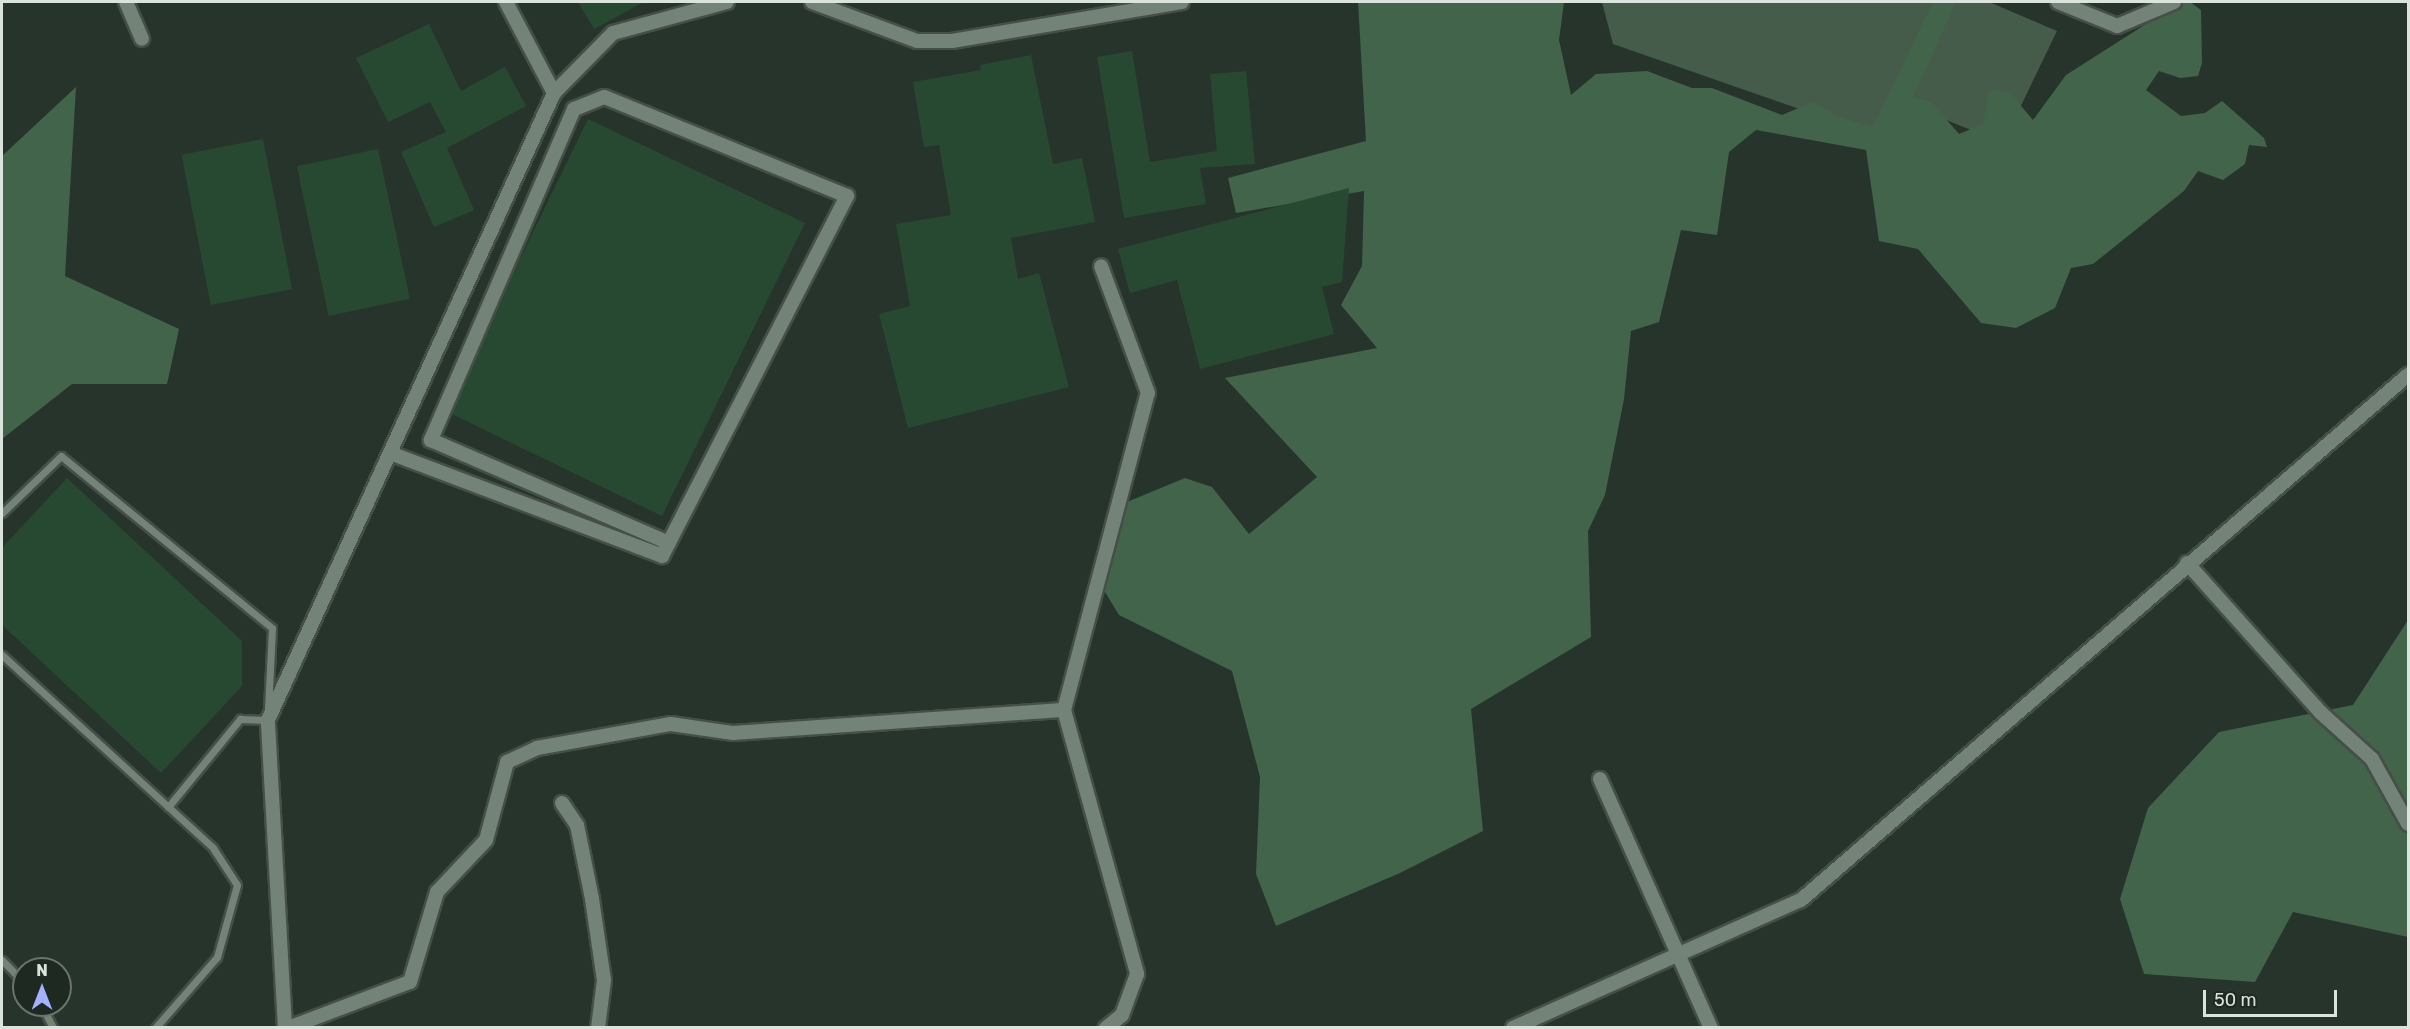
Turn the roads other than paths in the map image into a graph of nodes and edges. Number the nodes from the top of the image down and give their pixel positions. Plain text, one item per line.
1 (126, 2) edge
2 (506, 2) edge
3 (727, 2) edge
4 (813, 2) edge
5 (1182, 2) edge
6 (2058, 2) edge
7 (2174, 2) edge
8 (142, 39) dead end
9 (554, 93) junction
10 (1101, 266) dead end
11 (2409, 375) edge
12 (390, 453) junction
13 (2, 513) edge
14 (669, 543) junction
15 (2187, 563) junction
16 (2, 655) edge
17 (1064, 710) junction
18 (268, 720) junction
19 (1600, 779) dead end
20 (562, 803) dead end
21 (168, 807) junction
22 (2409, 824) edge
23 (1677, 953) junction
24 (155, 1028) edge
25 (287, 1028) edge
26 (598, 1028) edge
27 (1106, 1028) edge
28 (1514, 1028) edge
29 (1711, 1028) edge

1 - 8 street
2 - 9 street
3 - 9 street
4 - 5 street
6 - 7 street
9 - 12 street
10 - 17 street
11 - 15 street
12 - 14 street
12 - 18 street
13 - 18 lane
14 - 14 street
15 - 22 street
15 - 23 street
16 - 21 lane
17 - 25 street
17 - 27 street
18 - 21 lane
18 - 25 street
19 - 23 street
20 - 26 street
21 - 24 lane
23 - 28 street
23 - 29 street

